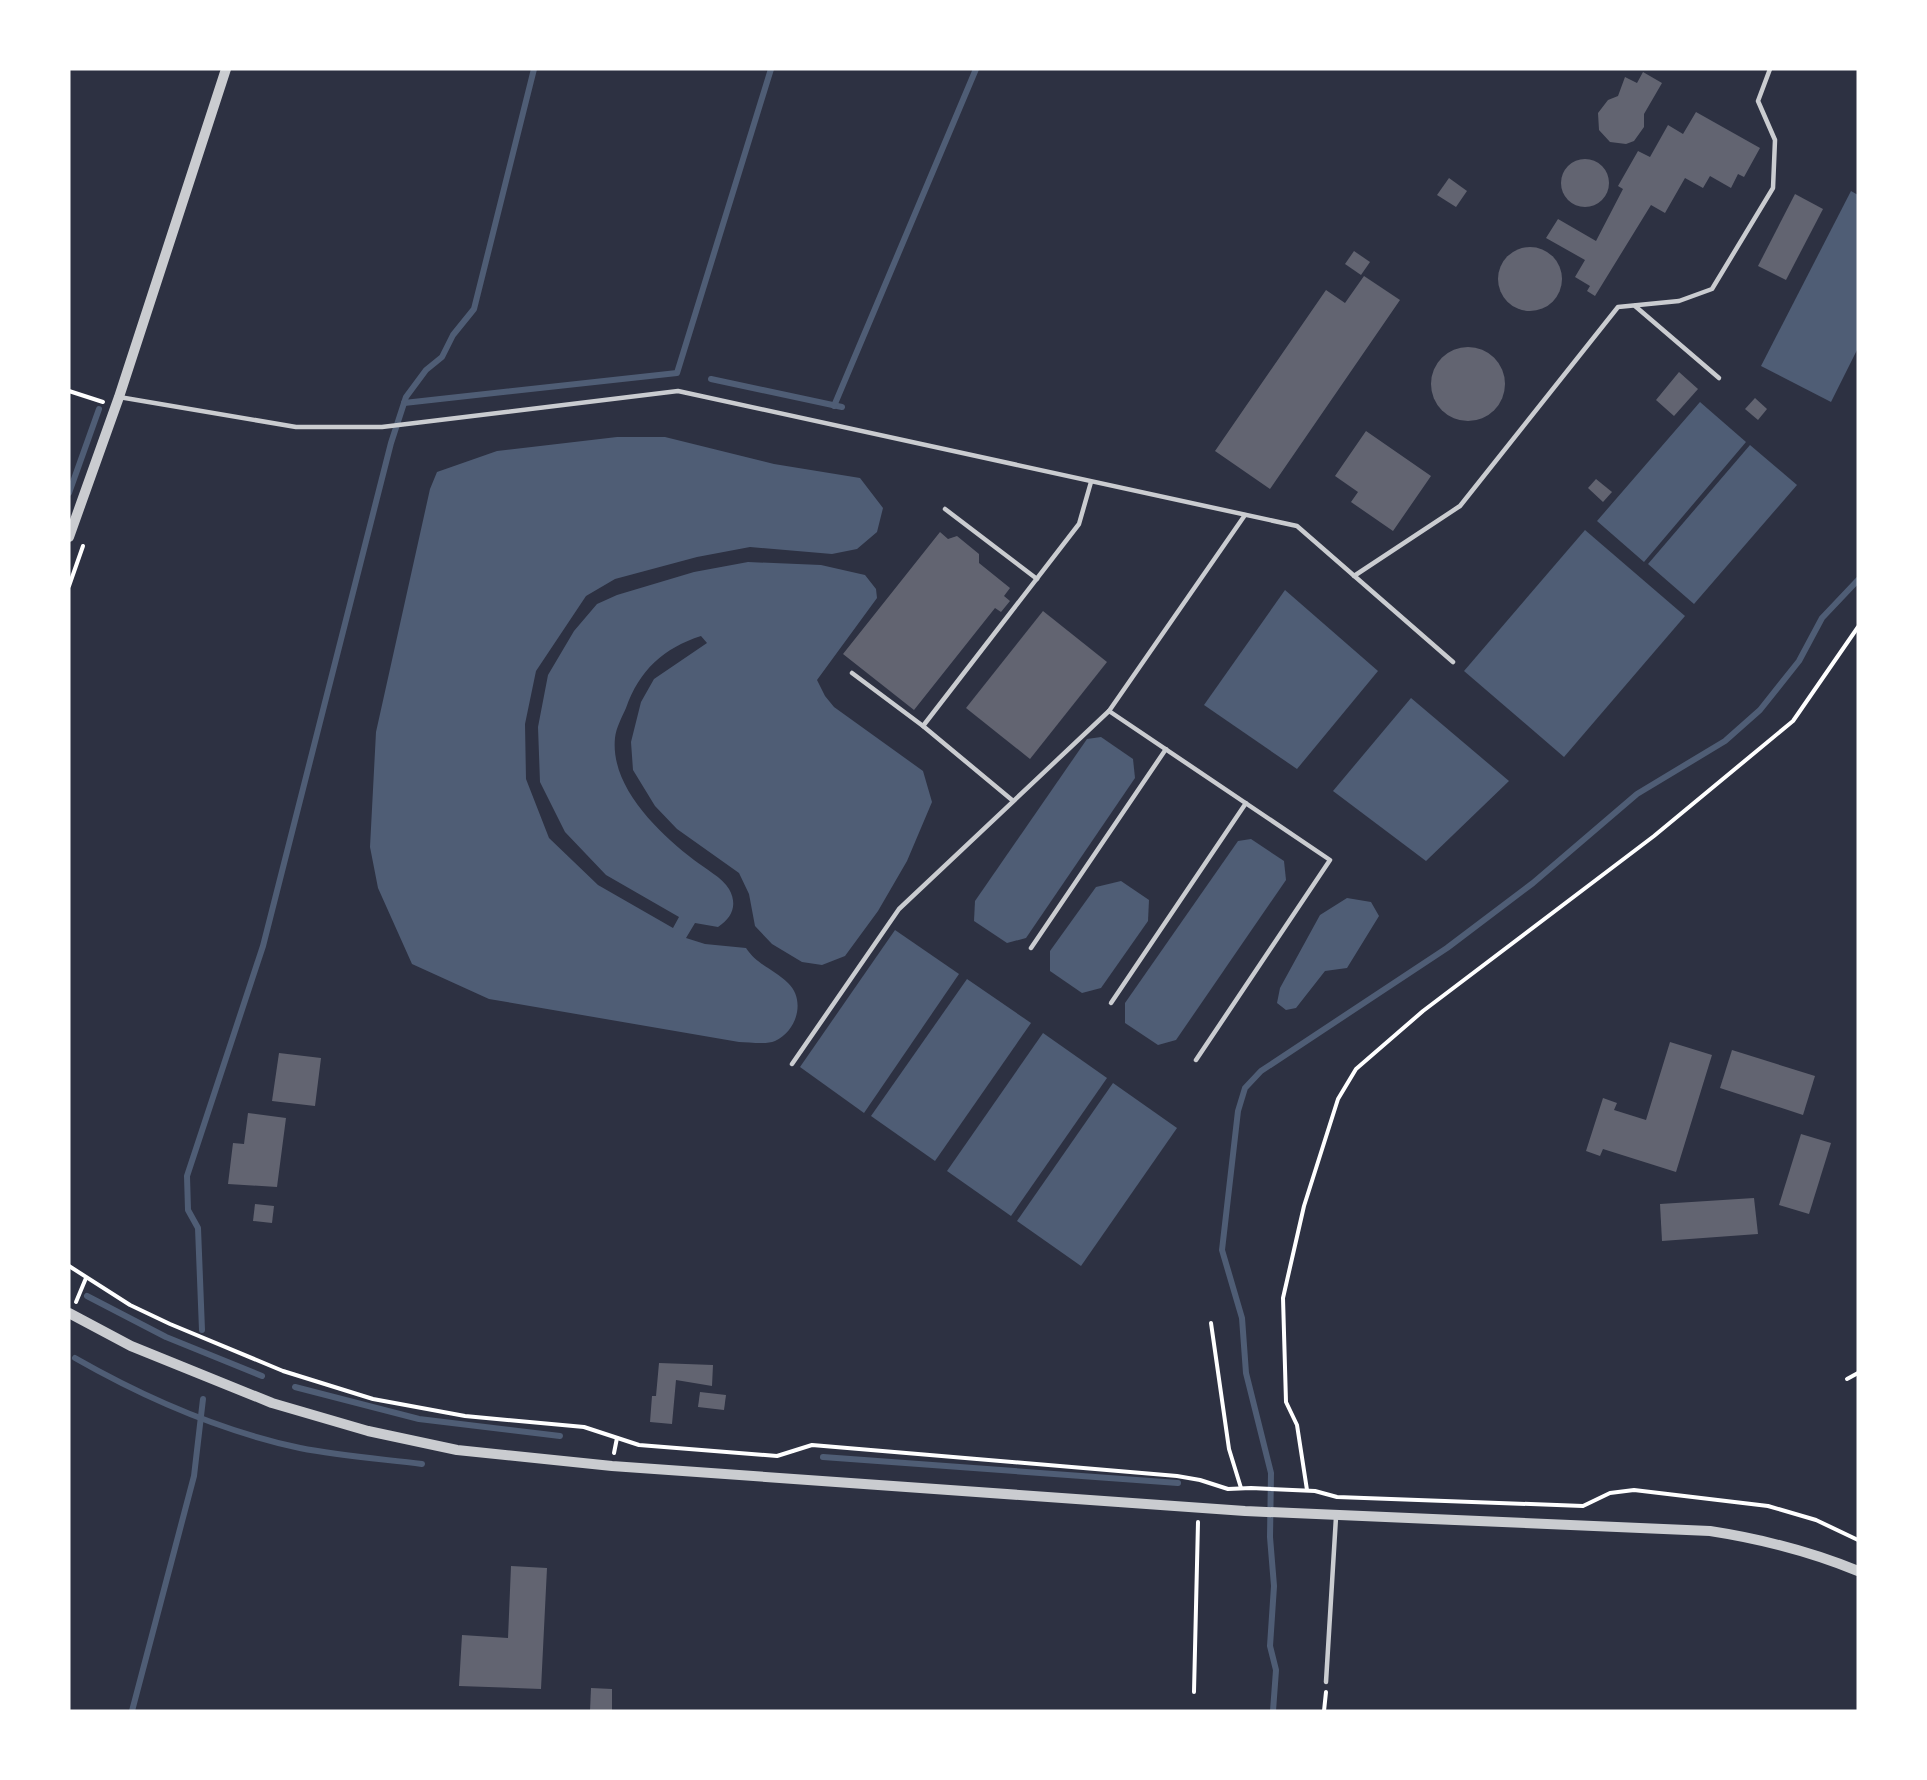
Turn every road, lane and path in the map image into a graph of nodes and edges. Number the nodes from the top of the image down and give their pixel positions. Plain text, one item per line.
1 (226, 69) edge
2 (1770, 69) edge
3 (1635, 306) junction
4 (1719, 378) dead end
5 (69, 391) edge
6 (117, 402) junction
7 (1091, 482) junction
8 (945, 509) dead end
9 (1245, 515) junction
10 (69, 537) edge
11 (1354, 576) junction
12 (1037, 579) junction
13 (1858, 627) edge
14 (1453, 662) dead end
15 (852, 673) dead end
16 (1109, 711) junction
17 (923, 726) junction
18 (1166, 749) junction
19 (1012, 800) junction
20 (1246, 803) junction
21 (1031, 948) dead end
22 (1111, 1003) dead end
23 (1196, 1060) dead end
24 (792, 1064) dead end
25 (69, 1266) edge
26 (86, 1278) junction
27 (70, 1314) edge
28 (1211, 1323) dead end
29 (1858, 1373) edge
30 (1847, 1379) dead end
31 (1241, 1488) junction
32 (1307, 1490) junction
33 (1198, 1508) junction
34 (1336, 1517) junction
35 (1858, 1540) edge
36 (1858, 1571) edge
37 (1326, 1682) joint
38 (1194, 1692) dead end
39 (1324, 1711) edge

1 - 6 street
2 - 3 lane
3 - 4 lane
3 - 11 lane
5 - 6 path
6 - 7 lane
6 - 10 street
7 - 9 lane
7 - 12 lane
8 - 12 lane
9 - 11 lane
9 - 16 lane
11 - 14 lane
12 - 17 lane
13 - 32 path
15 - 17 lane
16 - 18 lane
16 - 19 lane
17 - 19 lane
18 - 20 lane
18 - 21 lane
19 - 24 lane
20 - 22 lane
20 - 23 lane
25 - 26 path
26 - 27 path
26 - 31 path
27 - 33 street
28 - 31 path
29 - 30 path
31 - 32 path
32 - 35 path
33 - 34 street
33 - 38 path
34 - 36 street
34 - 37 lane
37 - 39 path

